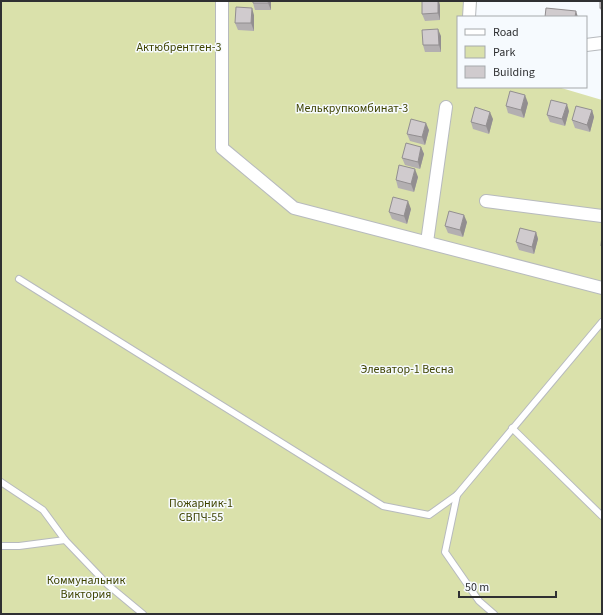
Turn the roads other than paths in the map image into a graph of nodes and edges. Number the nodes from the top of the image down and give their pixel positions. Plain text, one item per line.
1 (222, 1) edge
2 (470, 1) edge
3 (468, 16) edge
4 (602, 43) edge
5 (587, 45) edge
6 (446, 106) dead end
7 (486, 201) dead end
8 (602, 216) edge
9 (427, 242) junction
10 (19, 279) dead end
11 (602, 288) edge
12 (602, 322) edge
13 (512, 428) junction
14 (1, 482) edge
15 (457, 495) junction
16 (602, 516) edge
17 (65, 540) junction
18 (1, 546) edge
19 (143, 614) edge
20 (494, 614) edge

1 - 9 street
2 - 3 street
4 - 5 street
6 - 9 street
7 - 8 street
9 - 11 street
10 - 15 lane
12 - 13 lane
13 - 15 lane
13 - 16 lane
14 - 17 lane
15 - 20 lane
17 - 18 lane
17 - 19 lane

